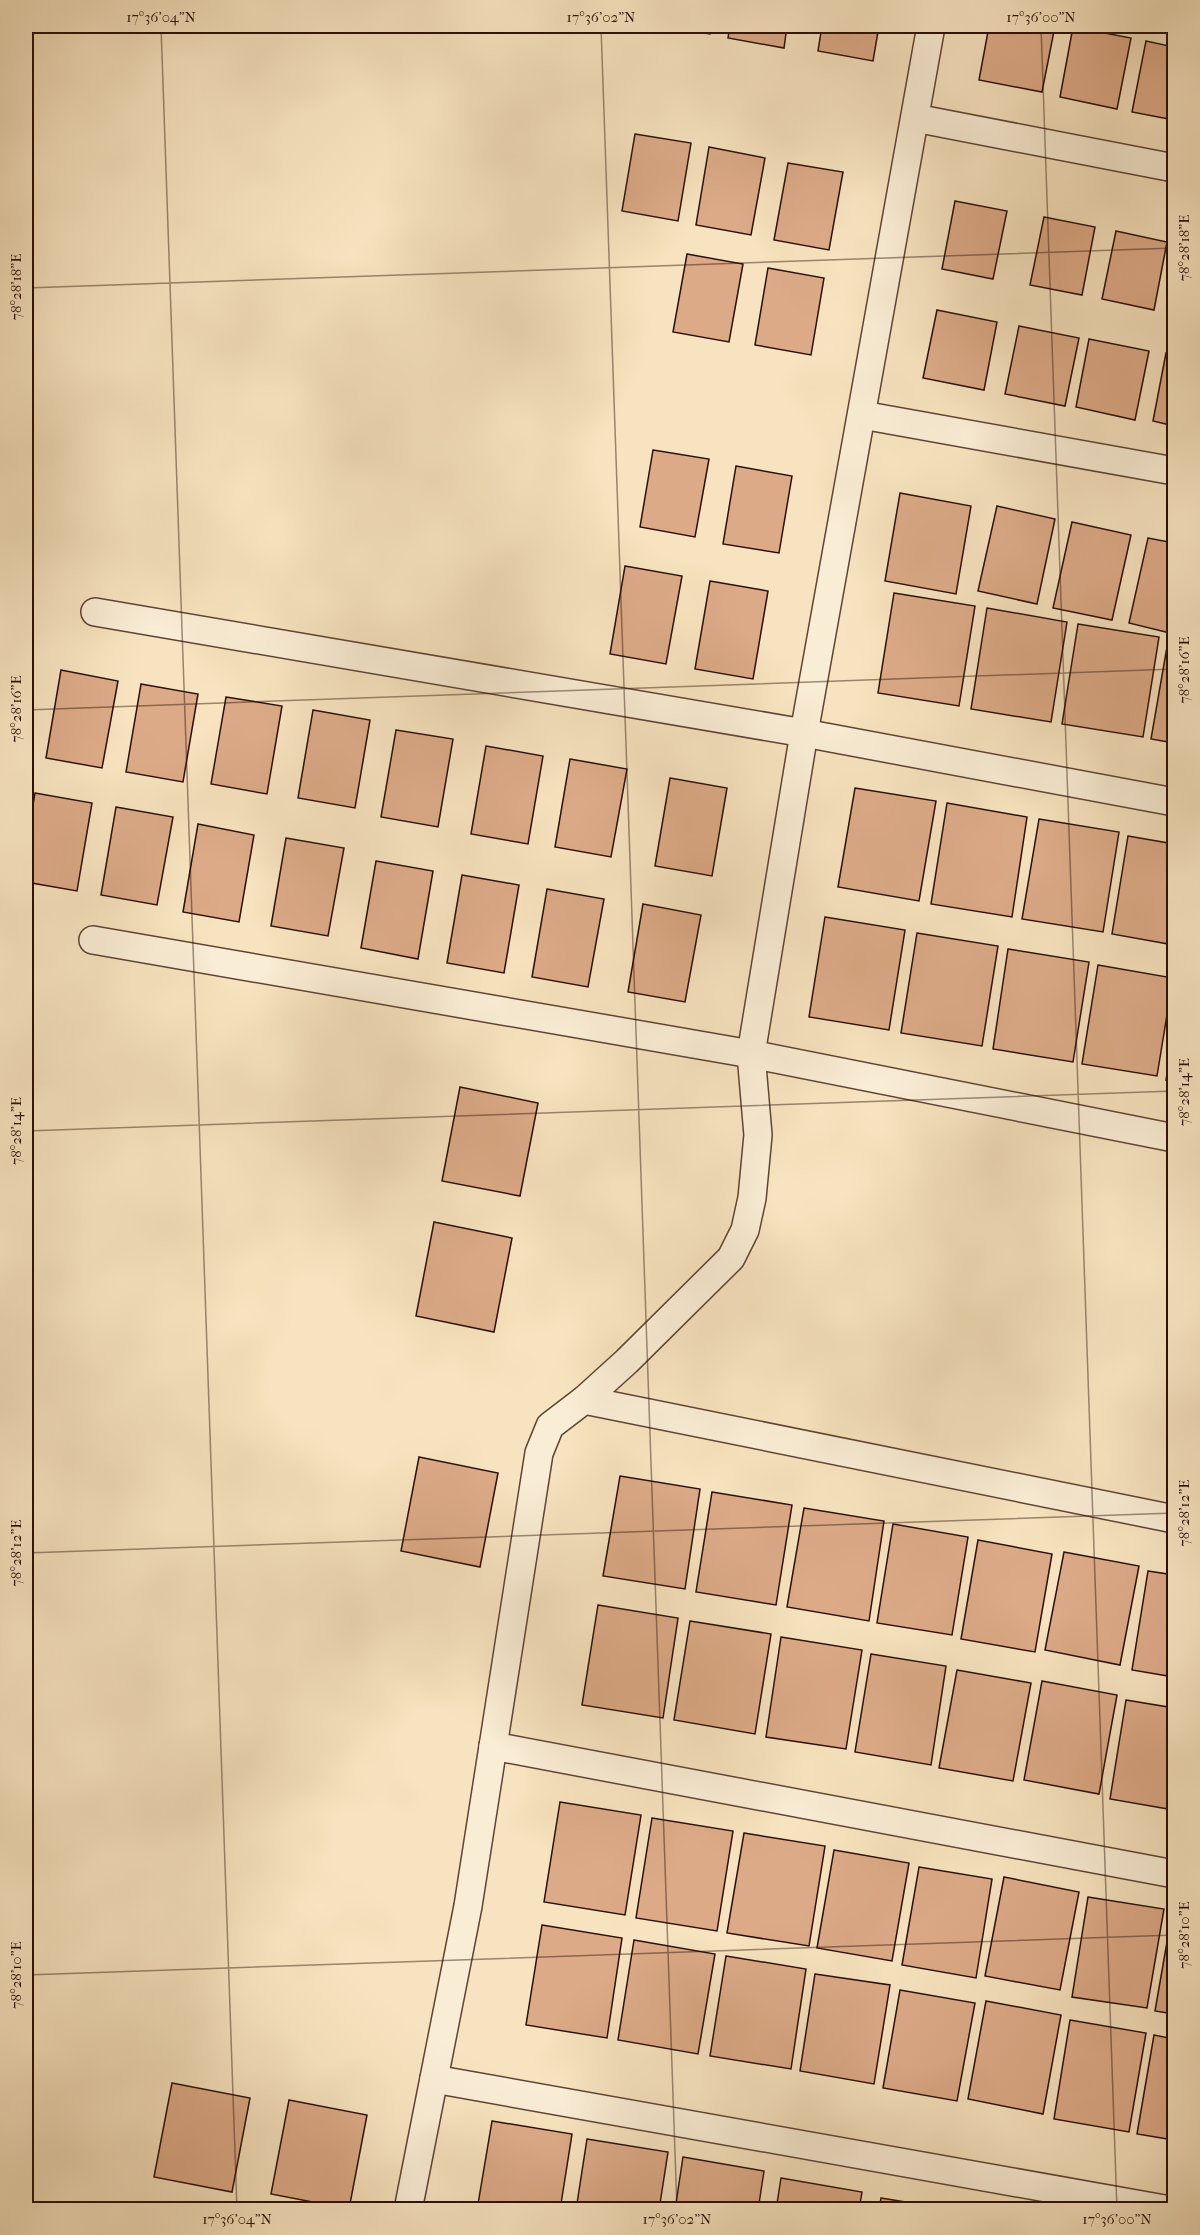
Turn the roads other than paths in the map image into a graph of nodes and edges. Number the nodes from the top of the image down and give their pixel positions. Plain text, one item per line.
1 (932, 26) edge
2 (915, 118) junction
3 (1174, 168) edge
4 (862, 415) junction
5 (1174, 471) edge
6 (95, 612) dead end
7 (804, 733) junction
8 (1174, 802) edge
9 (93, 940) dead end
10 (751, 1054) junction
11 (1174, 1138) edge
12 (584, 1400) junction
13 (1174, 1519) edge
14 (493, 1746) junction
15 (1174, 1874) edge
16 (434, 2079) junction
17 (408, 2210) edge
18 (1170, 2210) edge

1 - 2 lane
2 - 3 lane
2 - 4 lane
4 - 5 lane
4 - 7 lane
6 - 7 lane
7 - 8 lane
7 - 10 lane
9 - 10 lane
10 - 11 lane
10 - 12 lane
12 - 13 lane
12 - 14 lane
14 - 15 lane
14 - 16 lane
16 - 17 lane
16 - 18 lane

